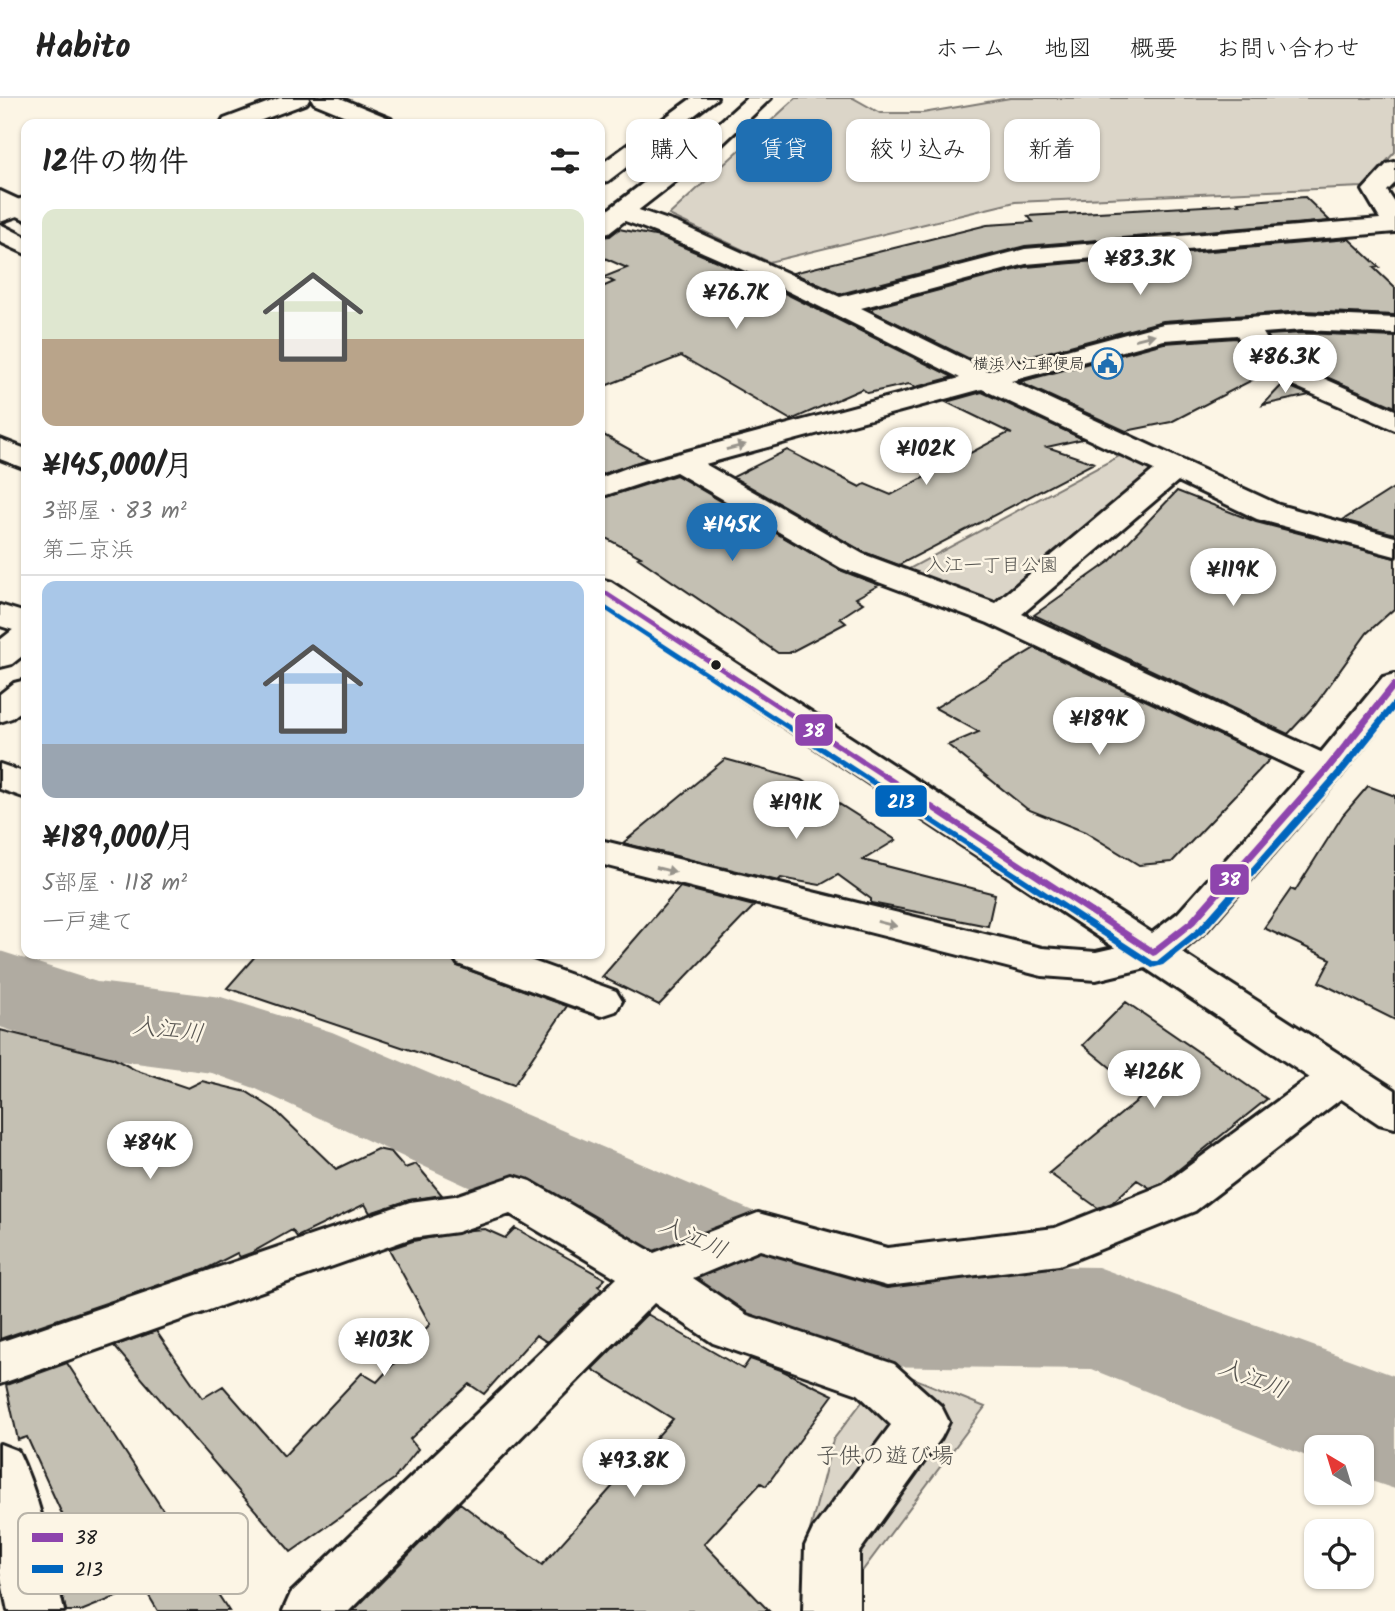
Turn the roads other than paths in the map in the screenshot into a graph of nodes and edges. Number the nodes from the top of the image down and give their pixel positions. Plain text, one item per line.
1 (299, 98) edge
2 (322, 98) edge
3 (706, 98) edge
4 (760, 98) edge
5 (245, 119) edge
6 (371, 119) edge
7 (1395, 169) edge
8 (605, 172) edge
9 (611, 220) edge
10 (1395, 224) edge
11 (0, 230) edge
12 (21, 244) edge
13 (836, 306) junction
14 (1245, 326) junction
15 (1395, 326) edge
16 (985, 380) junction
17 (1395, 421) edge
18 (0, 448) edge
19 (21, 458) edge
20 (679, 462) junction
21 (1175, 468) junction
22 (605, 486) edge
23 (1395, 547) edge
24 (605, 592) edge
25 (0, 615) edge
26 (1000, 616) junction
27 (21, 622) edge
28 (21, 640) edge
29 (0, 657) edge
30 (1395, 684) edge
31 (21, 694) edge
32 (0, 711) edge
33 (1327, 769) junction
34 (0, 775) edge
35 (21, 784) edge
36 (605, 853) edge
37 (1153, 953) junction
38 (486, 959) edge
39 (601, 1001) dead end
40 (1340, 1077) junction
41 (1395, 1112) edge
42 (652, 1275) junction
43 (0, 1363) edge
44 (0, 1467) edge
45 (18, 1532) edge
46 (310, 1611) edge
47 (831, 1611) edge

1 - 5 main road
2 - 6 main road
3 - 8 main road
4 - 9 main road
7 - 10 main road
9 - 13 main road
10 - 13 main road
11 - 12 main road
13 - 16 main road
14 - 15 main road
16 -> 14 main road
14 - 17 main road
20 -> 16 main road
16 - 21 main road
18 - 19 main road
20 - 22 main road
20 - 26 main road
21 - 23 main road
21 - 26 main road
24 - 37 main road
25 - 27 main road
26 - 33 main road
28 - 29 main road
30 - 33 main road
31 - 32 main road
33 - 37 main road
34 - 35 main road
36 -> 37 main road
37 - 40 main road
38 - 39 main road
40 - 41 main road
40 - 42 main road
42 - 43 main road
42 - 46 main road
42 - 47 main road
44 - 45 main road

